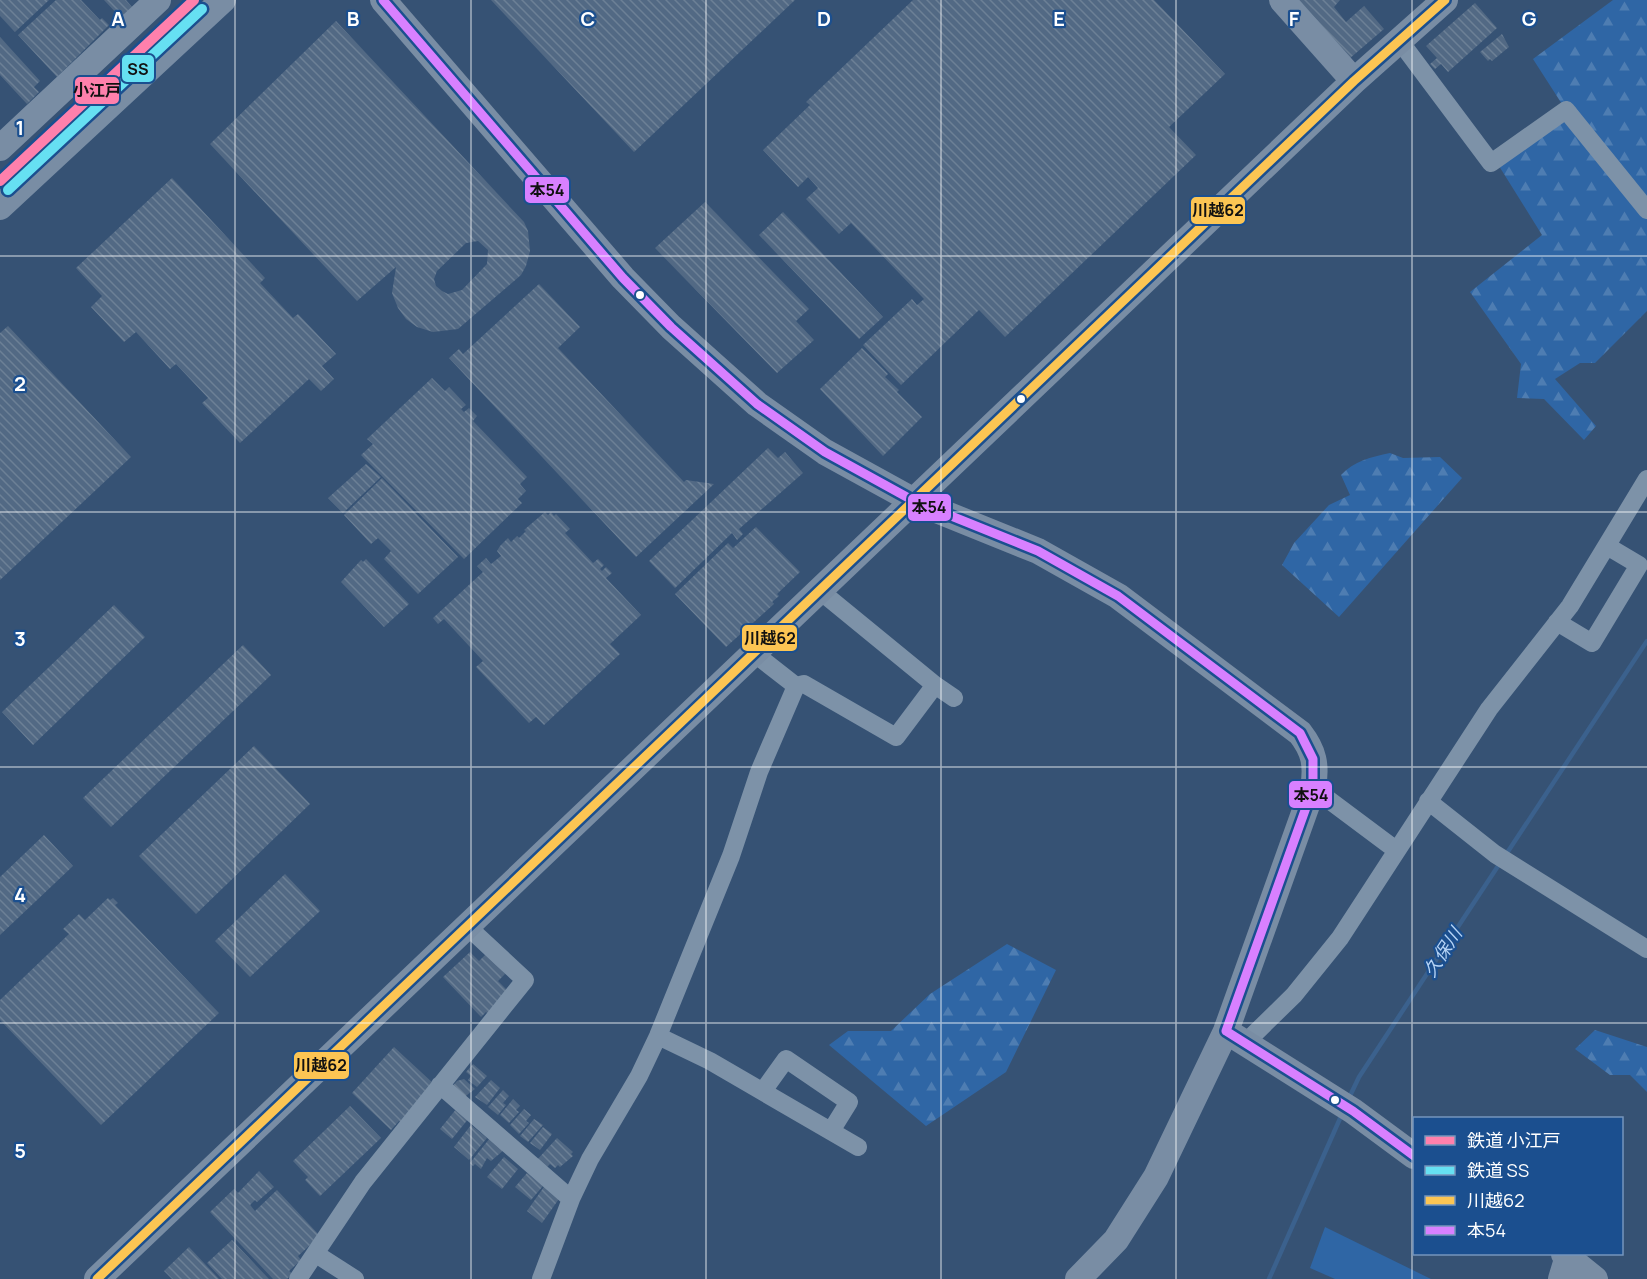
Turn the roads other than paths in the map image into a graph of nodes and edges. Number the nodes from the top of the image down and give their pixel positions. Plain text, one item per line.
1 (158, 0) edge
2 (223, 0) edge
3 (383, 0) edge
4 (1282, 0) edge
5 (1445, 0) edge
6 (1399, 40) junction
7 (1354, 81) junction
8 (0, 148) edge
9 (0, 207) edge
10 (1647, 210) edge
11 (1647, 479) edge
12 (914, 501) junction
13 (1607, 546) junction
14 (819, 590) junction
15 (1557, 622) junction
16 (755, 654) junction
17 (935, 685) junction
18 (796, 686) junction
19 (954, 698) dead end
20 (1313, 788) junction
21 (1428, 801) junction
22 (1396, 850) junction
23 (468, 927) junction
24 (1647, 949) edge
25 (658, 1035) junction
26 (1235, 1038) junction
27 (440, 1085) junction
28 (763, 1091) junction
29 (831, 1131) junction
30 (858, 1147) dead end
31 (1413, 1155) edge
32 (571, 1199) junction
33 (316, 1254) junction
34 (1564, 1263) edge
35 (97, 1279) edge
36 (298, 1279) edge
37 (355, 1279) edge
38 (541, 1279) edge
39 (1078, 1279) edge
40 (1595, 1279) edge

1 - 8 street
2 - 9 street
3 - 12 street
4 - 7 street
5 - 6 street
6 - 7 street
6 - 10 street
7 - 12 street
11 - 13 street
12 - 14 street
12 - 20 street
13 - 15 street
13 - 15 street
14 - 16 street
14 - 17 street
15 - 21 street
16 - 18 street
16 - 23 street
17 - 18 street
17 - 19 street
18 - 25 street
20 - 22 street
20 - 26 street
21 - 22 street
21 - 24 street
22 - 26 street
23 - 27 street
23 - 35 street
25 - 28 street
25 - 32 street
26 - 31 street
26 - 39 street
27 - 32 street
27 - 33 street
28 - 29 street
28 - 29 street
29 - 30 street
32 - 38 street
33 - 36 street
33 - 37 street
34 - 40 street

